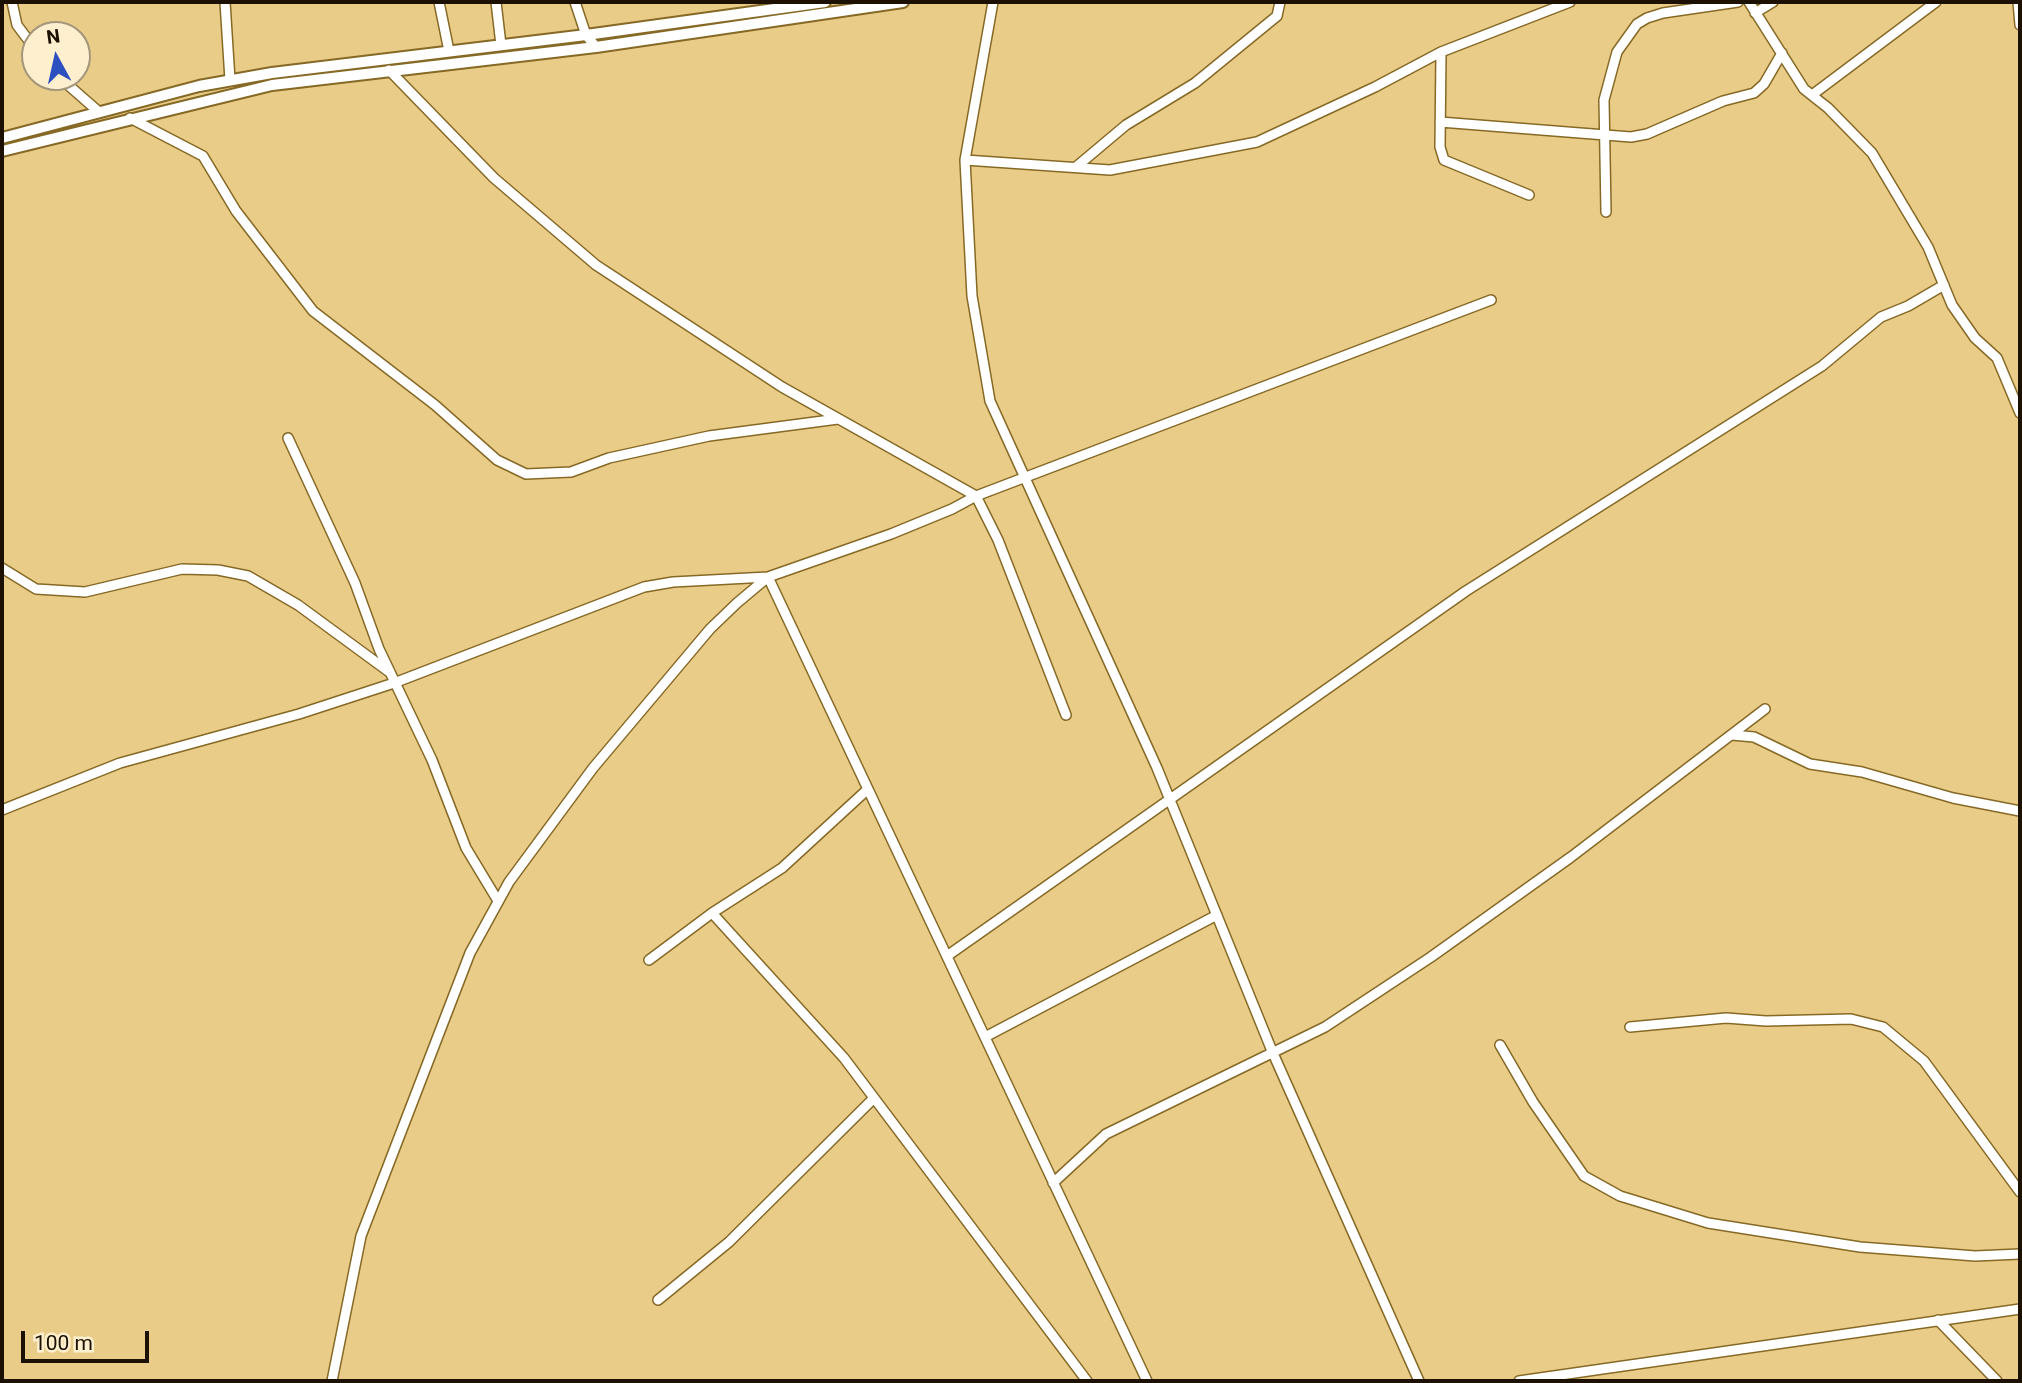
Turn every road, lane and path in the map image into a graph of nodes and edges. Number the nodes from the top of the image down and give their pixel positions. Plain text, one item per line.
1 (12, 2) edge
2 (225, 2) edge
3 (439, 2) edge
4 (496, 2) edge
5 (575, 2) edge
6 (825, 2) edge
7 (903, 2) edge
8 (993, 2) edge
9 (1280, 2) edge
10 (1570, 2) edge
11 (1738, 2) edge
12 (1749, 2) edge
13 (1773, 2) edge
14 (1936, 2) edge
15 (2018, 2) edge
16 (774, 5) edge
17 (1755, 13) junction
18 (2020, 25) edge
19 (21, 30) edge
20 (586, 35) junction
21 (501, 45) junction
22 (596, 47) junction
23 (449, 51) junction
24 (1441, 52) junction
25 (1782, 53) junction
26 (389, 70) junction
27 (230, 80) junction
28 (75, 91) edge
29 (1812, 95) junction
30 (99, 112) junction
31 (130, 118) junction
32 (1440, 122) junction
33 (1606, 135) junction
34 (2, 138) edge
35 (2, 151) edge
36 (965, 160) junction
37 (1076, 167) junction
38 (1529, 195) dead end
39 (1606, 212) dead end
40 (1944, 285) junction
41 (1491, 300) dead end
42 (2020, 413) edge
43 (839, 419) junction
44 (288, 438) dead end
45 (1028, 478) junction
46 (976, 496) junction
47 (2, 568) edge
48 (768, 577) junction
49 (389, 671) junction
50 (394, 683) junction
51 (1765, 709) dead end
52 (1066, 715) dead end
53 (1732, 735) junction
54 (868, 789) junction
55 (1171, 802) junction
56 (2, 810) edge
57 (2020, 811) edge
58 (498, 901) junction
59 (712, 913) junction
60 (1217, 915) junction
61 (947, 956) junction
62 (649, 960) dead end
63 (1630, 1027) dead end
64 (985, 1037) junction
65 (1500, 1045) dead end
66 (1272, 1051) junction
67 (874, 1098) junction
68 (1054, 1182) junction
69 (2020, 1192) edge
70 (2020, 1254) edge
71 (658, 1300) dead end
72 (2020, 1308) edge
73 (1938, 1320) junction
74 (1994, 1378) edge
75 (332, 1381) edge
76 (1087, 1381) edge
77 (1147, 1381) edge
78 (1419, 1381) edge
79 (1519, 1381) edge
80 (1982, 1381) edge

1 - 19 street
2 - 27 street
3 - 23 street
4 - 21 street
5 - 20 street
6 - 16 main road
7 - 22 main road
8 - 36 street
9 - 37 street
10 - 24 street
11 - 33 street
12 - 17 street
13 - 17 street
14 - 29 street
15 - 18 street
16 - 20 main road
17 - 25 street
20 - 21 main road
20 - 22 street
21 - 23 main road
22 - 26 main road
23 - 27 main road
24 - 32 street
24 - 37 street
25 - 29 street
25 - 33 street
26 - 31 main road
26 - 43 street
27 - 30 main road
28 - 30 street
29 - 40 street
30 - 34 main road
31 - 35 main road
31 - 43 street
32 - 33 street
32 - 38 street
33 - 39 street
36 - 37 street
36 - 45 street
40 - 42 street
40 - 55 street
41 - 45 street
43 - 46 street
44 - 49 street
45 - 46 street
45 - 55 street
46 - 48 street
46 - 52 street
47 - 49 street
48 - 50 street
48 - 54 street
48 - 58 street
49 - 50 street
50 - 56 street
50 - 58 street
51 - 53 street
53 - 57 street
53 - 66 street
54 - 59 street
54 - 61 street
55 - 60 street
55 - 61 street
58 - 75 street
59 - 62 street
59 - 67 street
60 - 64 street
60 - 66 street
61 - 64 street
63 - 69 street
64 - 68 street
65 - 70 street
66 - 68 street
66 - 78 street
67 - 71 street
67 - 76 street
68 - 77 street
72 - 73 street
73 - 74 street
73 - 79 street
74 - 80 street

